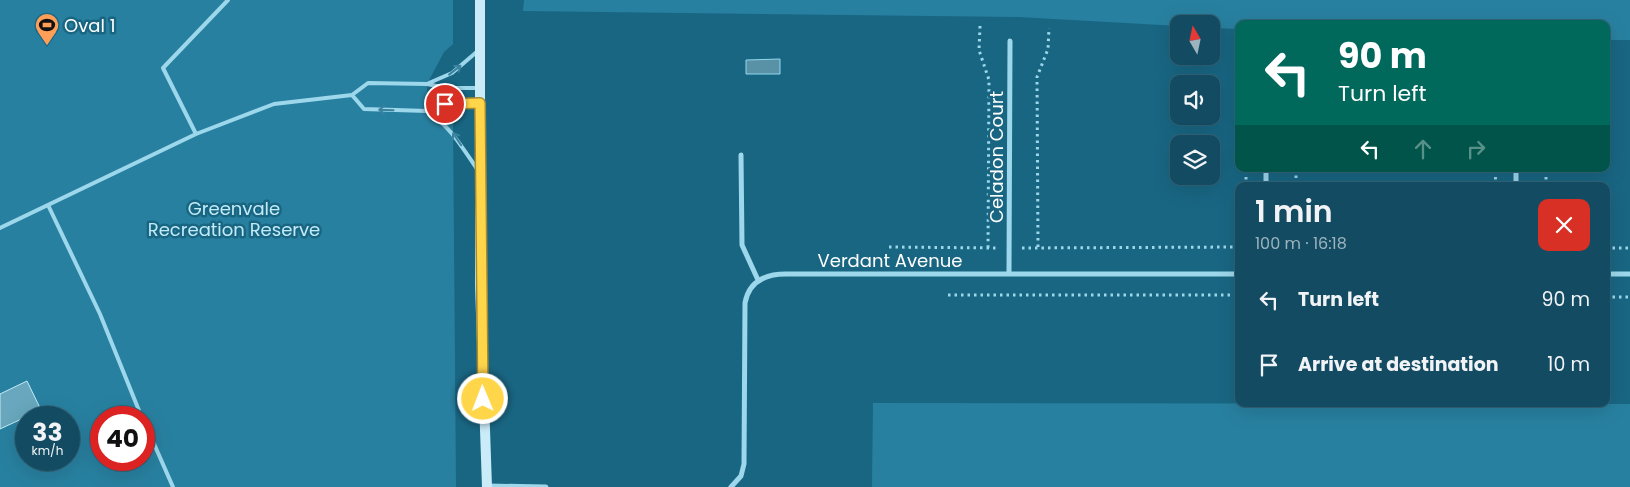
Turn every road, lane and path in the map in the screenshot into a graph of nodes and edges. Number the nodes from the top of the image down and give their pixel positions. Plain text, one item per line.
1 (228, 0) edge
2 (480, 0) edge
3 (980, 26) dead end
4 (1049, 28) dead end
5 (1010, 41) dead end
6 (480, 49) junction
7 (427, 84) junction
8 (480, 88) junction
9 (352, 95) junction
10 (480, 103) junction
11 (427, 111) junction
12 (196, 134) junction
13 (741, 155) dead end
14 (480, 174) junction
15 (48, 205) junction
16 (0, 228) edge
17 (889, 247) dead end
18 (1038, 247) junction
19 (1235, 247) edge
20 (988, 248) junction
21 (1009, 248) junction
22 (1610, 248) edge
23 (1630, 248) edge
24 (1009, 273) junction
25 (1235, 274) edge
26 (1610, 274) edge
27 (1630, 274) edge
28 (758, 280) junction
29 (948, 295) dead end
30 (1235, 296) edge
31 (1610, 297) edge
32 (1630, 297) edge
33 (137, 406) edge
34 (155, 446) edge
35 (487, 486) edge
36 (173, 487) edge
37 (546, 487) edge
38 (731, 487) edge

1 - 12 lane
2 - 6 street
3 - 20 path
4 - 18 path
5 - 21 street, Celadon Court
7 -> 6 lane
6 - 8 street
7 - 8 lane
7 - 9 lane
8 - 10 street
11 -> 9 lane
9 - 12 lane
10 - 11 lane
10 - 14 street
14 -> 11 lane
12 - 15 lane
13 - 28 street
14 - 35 street
15 - 16 lane
15 - 33 lane
17 - 20 path
18 - 19 path
18 - 21 path
20 - 21 path
21 - 24 street, Celadon Court
22 - 23 path
24 - 25 street, Verdant Avenue
24 - 28 street, Verdant Avenue
26 - 27 street
28 - 38 street
29 - 30 path
31 - 32 path
34 - 36 lane
35 - 37 street

